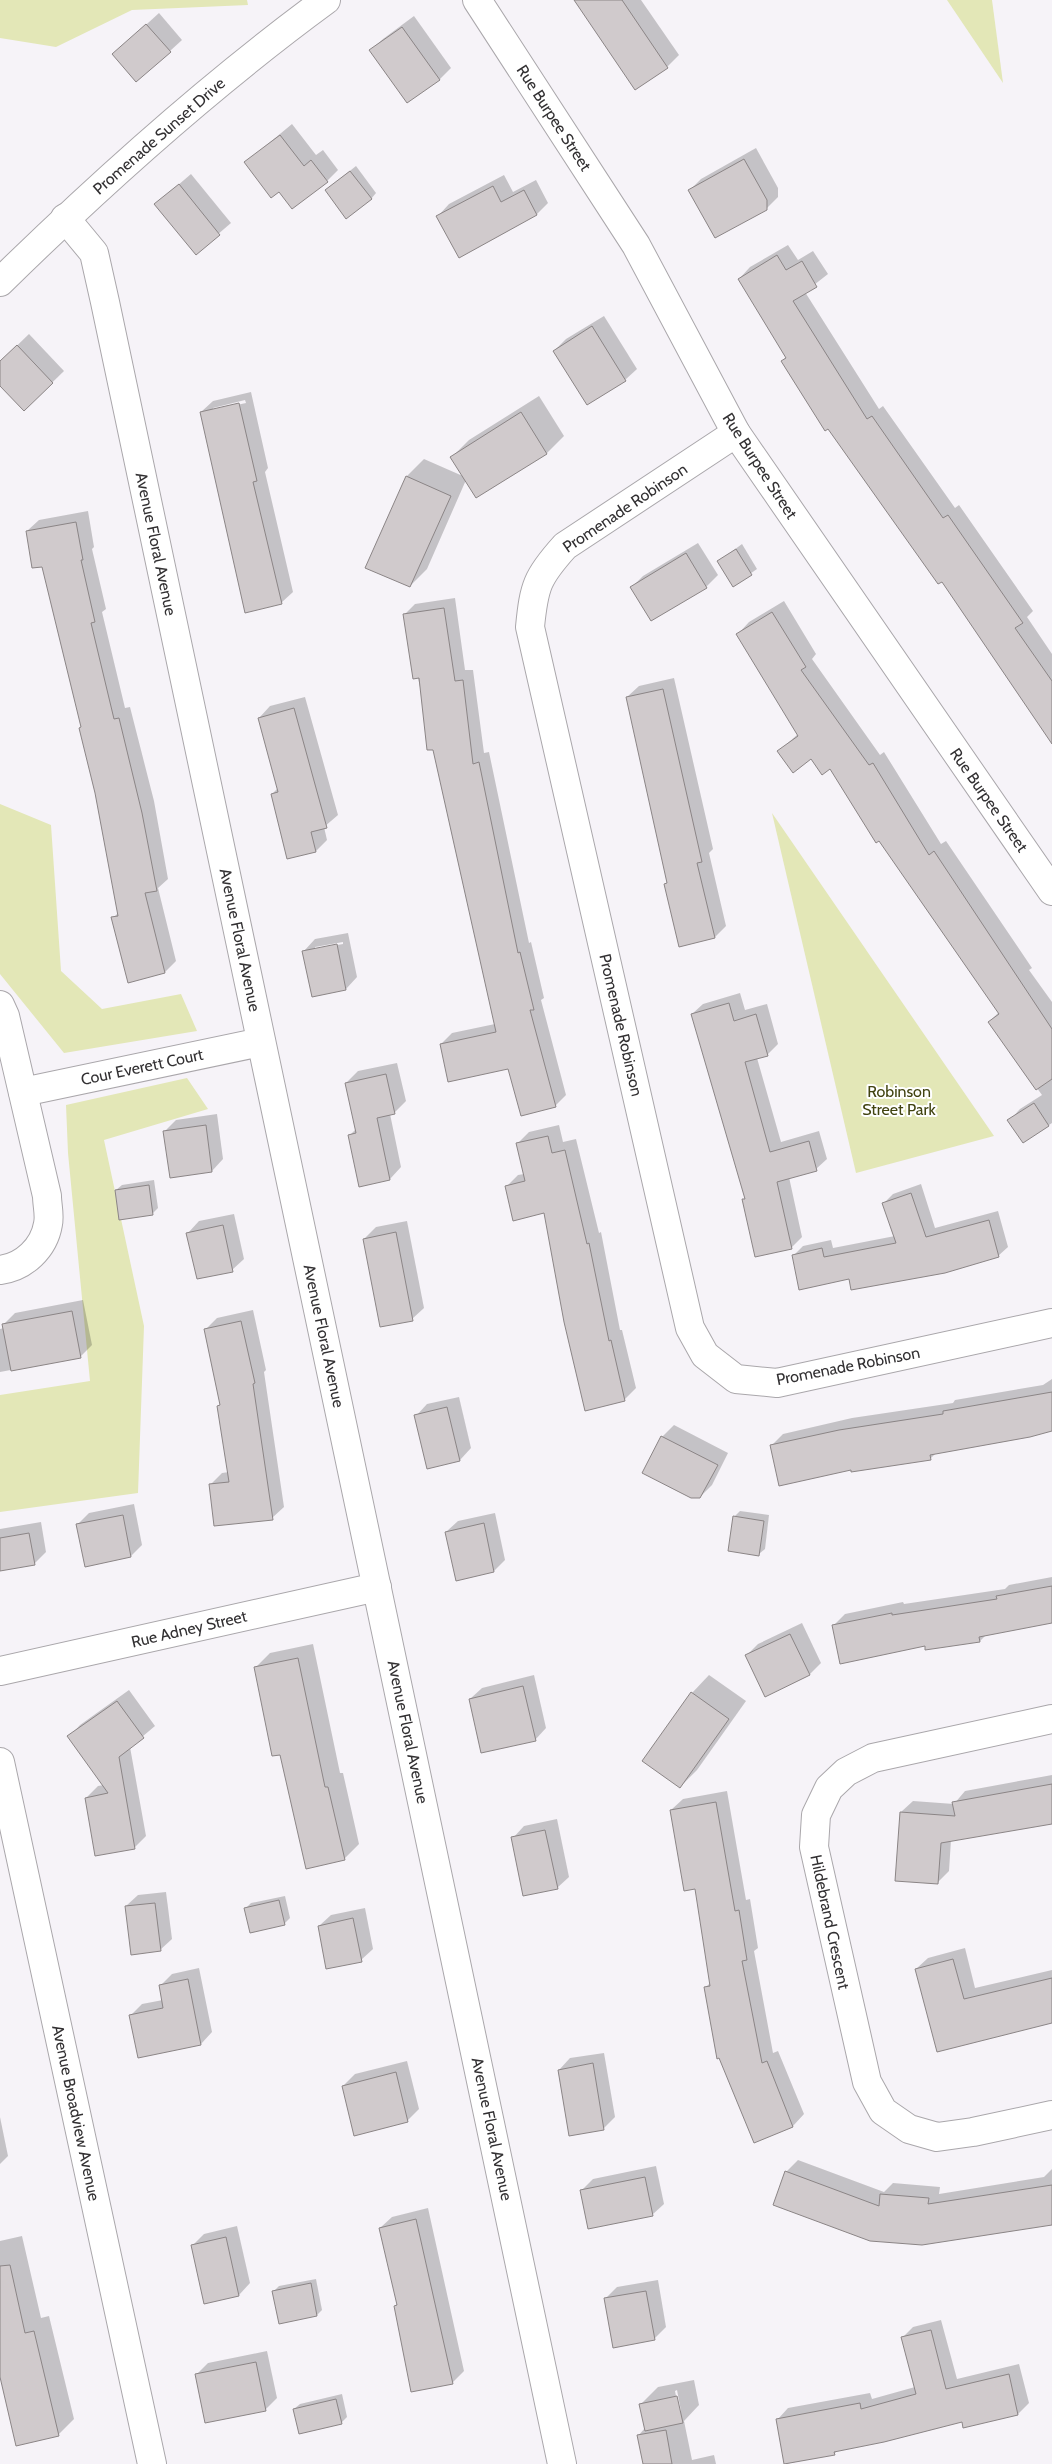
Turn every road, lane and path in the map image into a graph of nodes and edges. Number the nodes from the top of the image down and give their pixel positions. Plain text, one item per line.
1 (326, 0) edge
2 (477, 0) edge
3 (66, 218) junction
4 (0, 282) edge
5 (736, 433) junction
6 (1052, 891) edge
7 (0, 1005) edge
8 (261, 1042) junction
9 (23, 1092) junction
10 (0, 1270) edge
11 (1052, 1323) edge
12 (377, 1587) junction
13 (0, 1671) edge
14 (1052, 1719) edge
15 (0, 1762) edge
16 (1052, 2115) edge
17 (152, 2464) edge
18 (562, 2464) edge

1 - 3 street, Promenade Sunset Drive
2 - 5 street, Rue Burpee Street
3 - 4 street, Promenade Sunset Drive
3 - 8 street, Avenue Floral Avenue
5 - 6 street, Rue Burpee Street
5 - 11 street, Promenade Robinson
7 - 9 street
8 - 9 street, Cour Everett Court
8 - 12 street, Avenue Floral Avenue
9 - 10 street
12 - 13 street, Rue Adney Street
12 - 18 street, Avenue Floral Avenue
14 - 16 street, Hildebrand Crescent
15 - 17 street, Avenue Broadview Avenue

